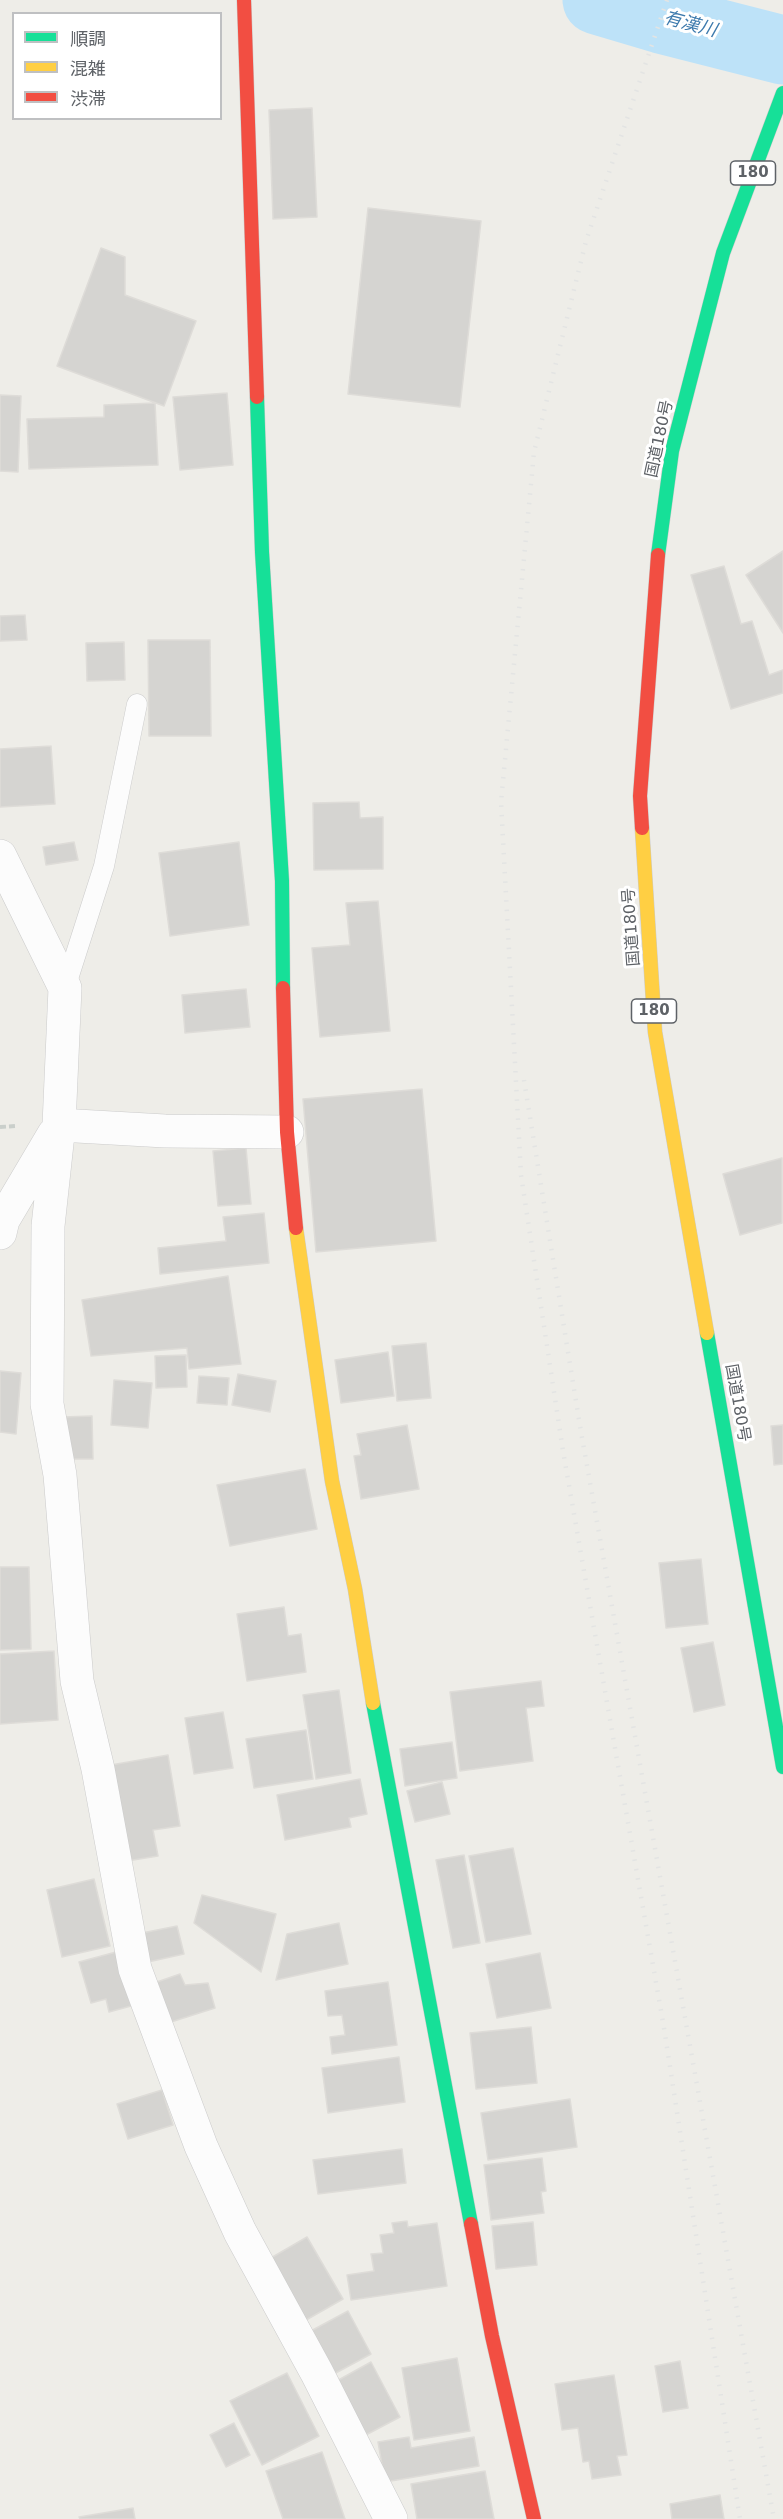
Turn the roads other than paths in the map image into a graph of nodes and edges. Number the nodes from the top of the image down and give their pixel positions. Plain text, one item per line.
1 (244, 0) edge
2 (783, 93) edge
3 (137, 704) dead end
4 (0, 856) edge
5 (65, 988) junction
6 (59, 1125) junction
7 (287, 1132) junction
8 (0, 1233) edge
9 (783, 1767) edge
10 (391, 2519) edge
11 (534, 2519) edge

1 - 7 main road
2 - 9 main road, 国道180号 / 180
3 - 5 lane
4 - 5 street
5 - 6 street
6 - 7 street
6 - 8 street
6 - 10 street
7 - 11 main road

